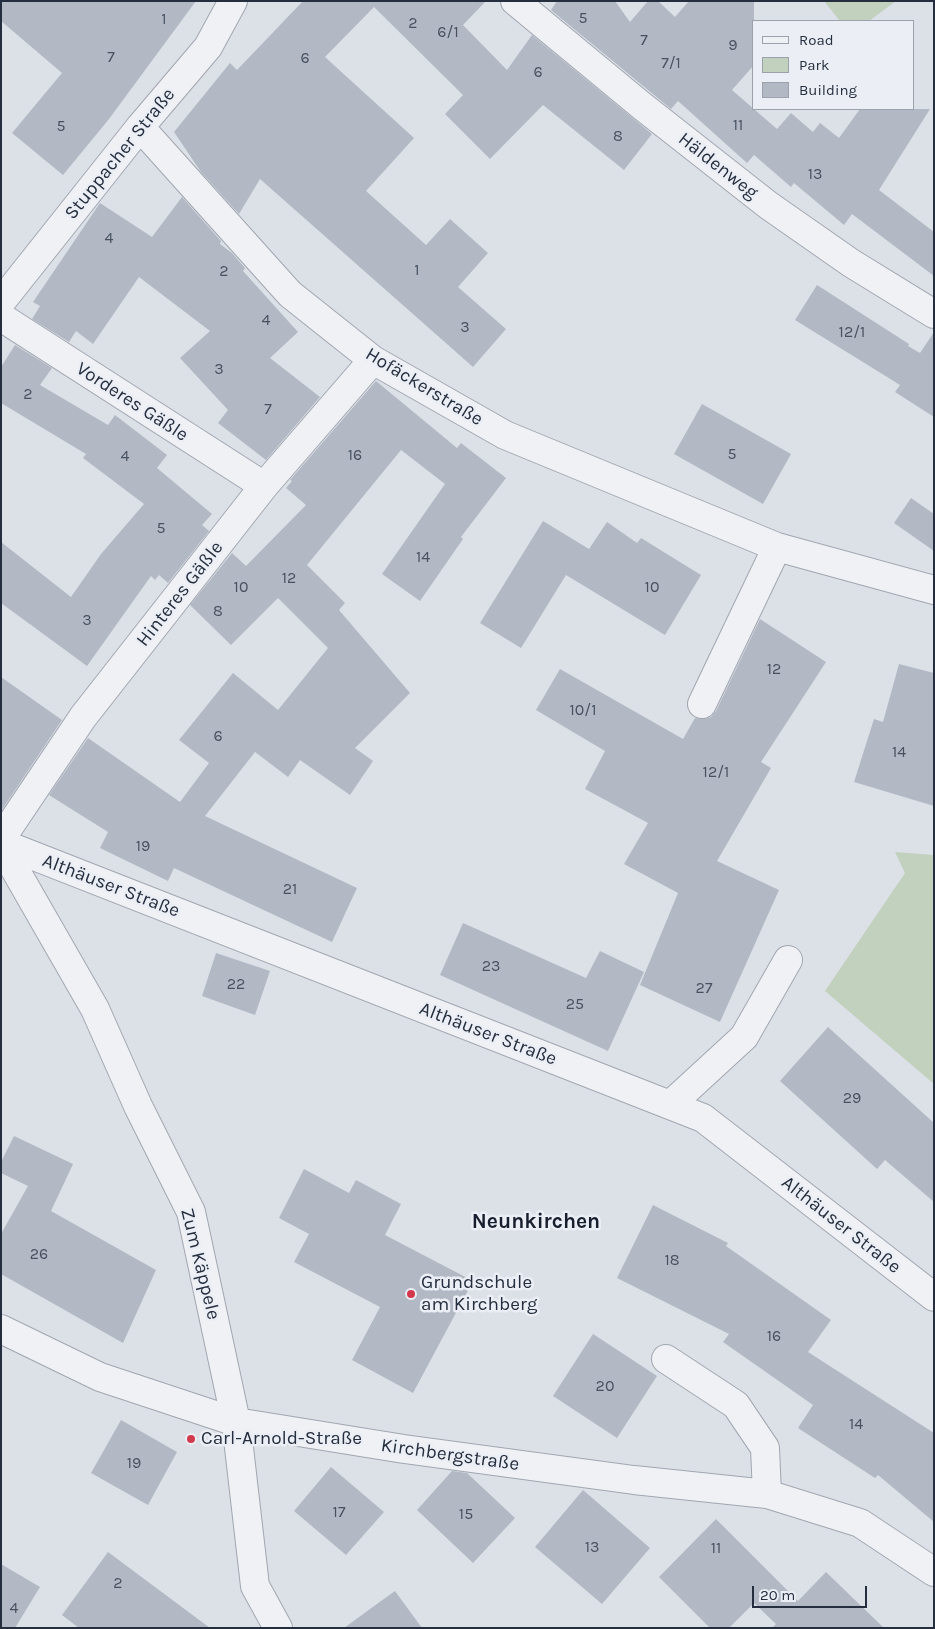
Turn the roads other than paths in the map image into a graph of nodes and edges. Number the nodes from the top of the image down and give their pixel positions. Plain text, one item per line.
1 (233, 1) edge
2 (515, 1) edge
3 (140, 127) junction
4 (1, 302) edge
5 (934, 314) edge
6 (1, 318) edge
7 (373, 360) junction
8 (264, 486) junction
9 (777, 546) junction
10 (934, 590) edge
11 (702, 704) dead end
12 (1, 842) edge
13 (788, 960) dead end
14 (670, 1105) junction
15 (934, 1297) edge
16 (1, 1329) edge
17 (666, 1359) dead end
18 (236, 1422) junction
19 (767, 1494) junction
20 (934, 1572) edge
21 (278, 1628) edge

1 - 3 street, Stuppacher Straße
2 - 5 street, Häldenweg
3 - 4 street, Stuppacher Straße
3 - 7 street, Hofäckerstraße
6 - 8 street, Vorderes Gäßle
7 - 8 street, Hinteres Gäßle
7 - 9 street, Hofäckerstraße
8 - 12 street, Hinteres Gäßle
9 - 10 street, Hofäckerstraße
9 - 11 street
12 - 14 street, Althäuser Straße
12 - 18 street, Zum Käppele
13 - 14 street
14 - 15 street, Althäuser Straße
16 - 18 street, Kirchbergstraße
17 - 19 street
18 - 19 street, Kirchbergstraße
18 - 21 street, Zum Käppele
19 - 20 street, Kirchbergstraße

